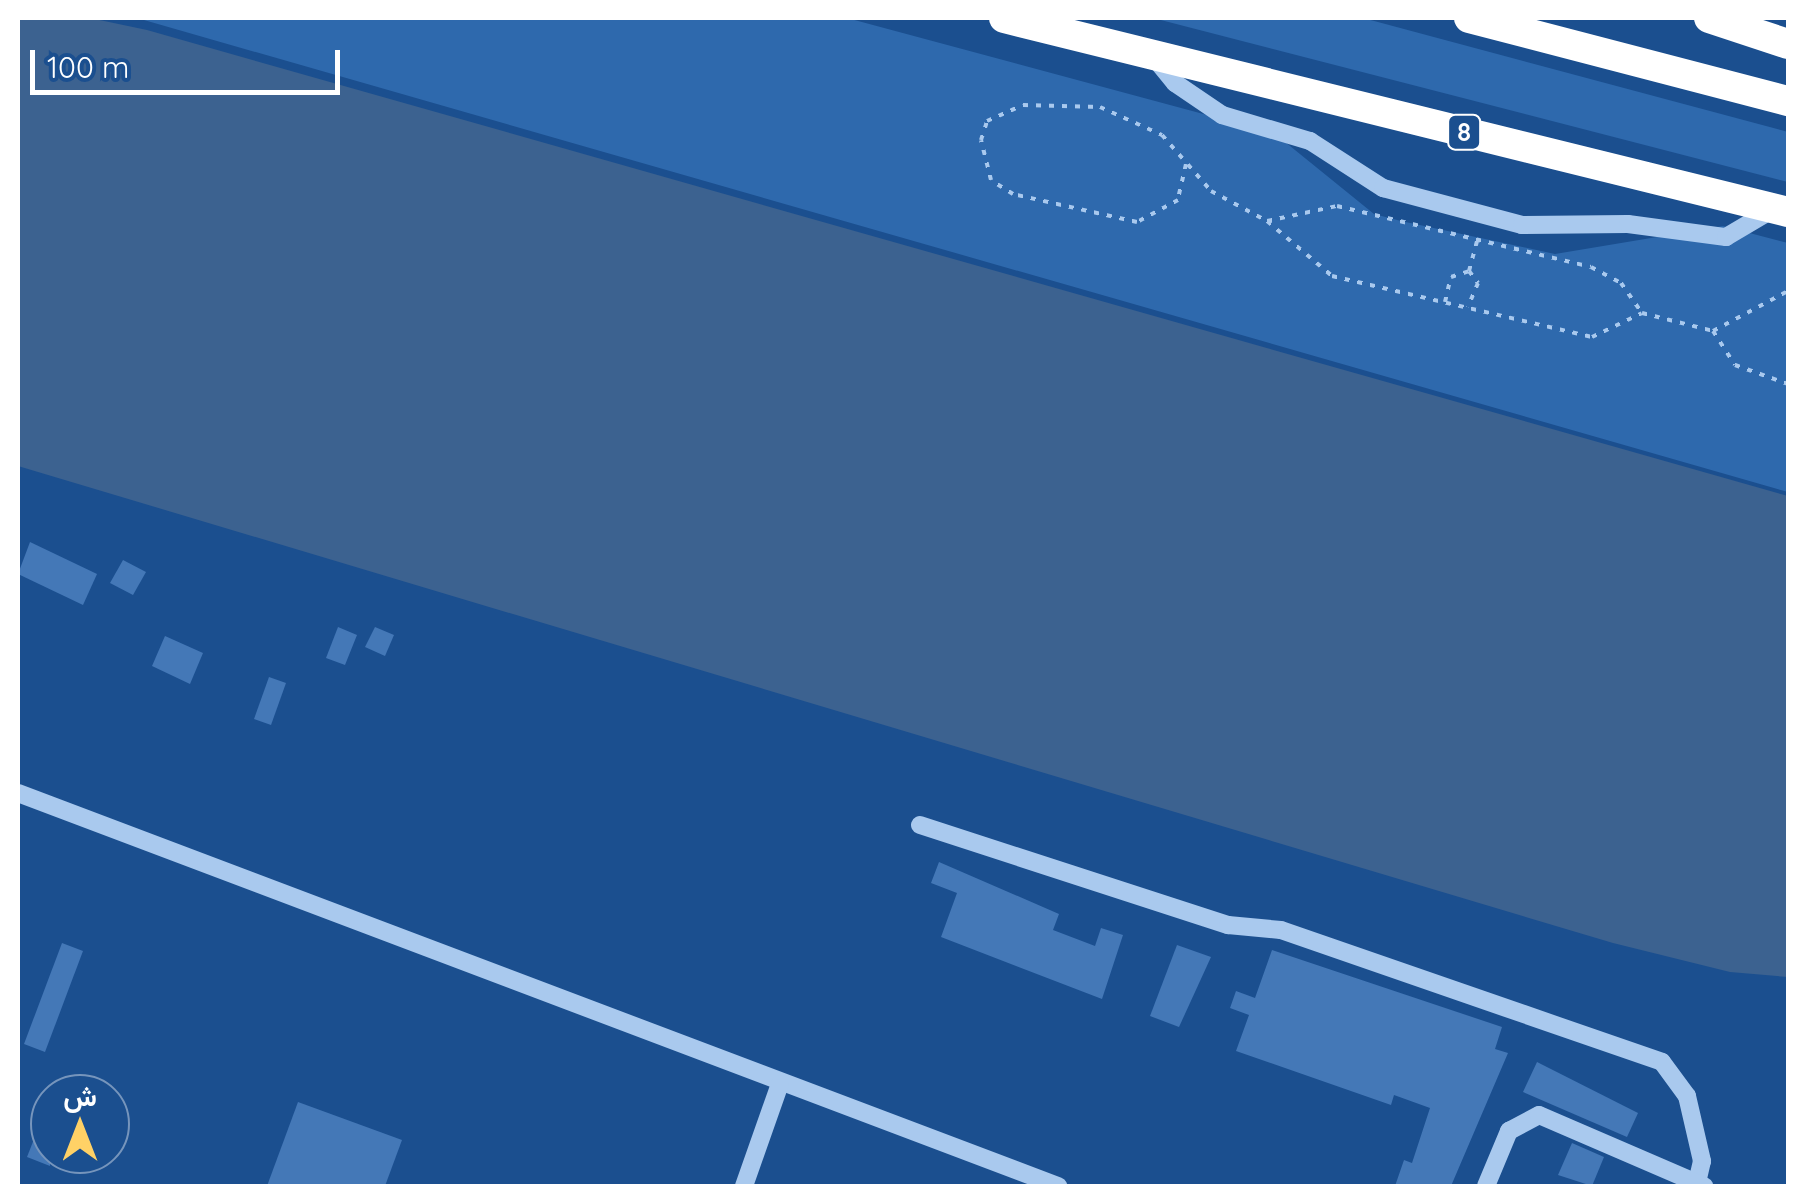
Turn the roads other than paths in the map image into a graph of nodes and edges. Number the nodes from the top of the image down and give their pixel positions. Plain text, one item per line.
1 (1004, 18) edge
2 (1469, 18) edge
3 (1709, 18) edge
4 (1788, 44) edge
5 (1153, 55) junction
6 (1788, 101) edge
7 (1782, 210) edge
8 (18, 793) edge
9 (920, 826) dead end
10 (780, 1084) junction
11 (1700, 1185) edge
12 (744, 1186) edge
13 (1058, 1186) edge
14 (1486, 1186) edge

1 - 5 highway, 8
2 - 6 highway
3 - 4 highway
5 - 7 highway, 8
5 - 7 lane
8 - 10 lane
9 - 11 lane
10 - 12 lane
10 - 13 lane
11 - 14 lane

